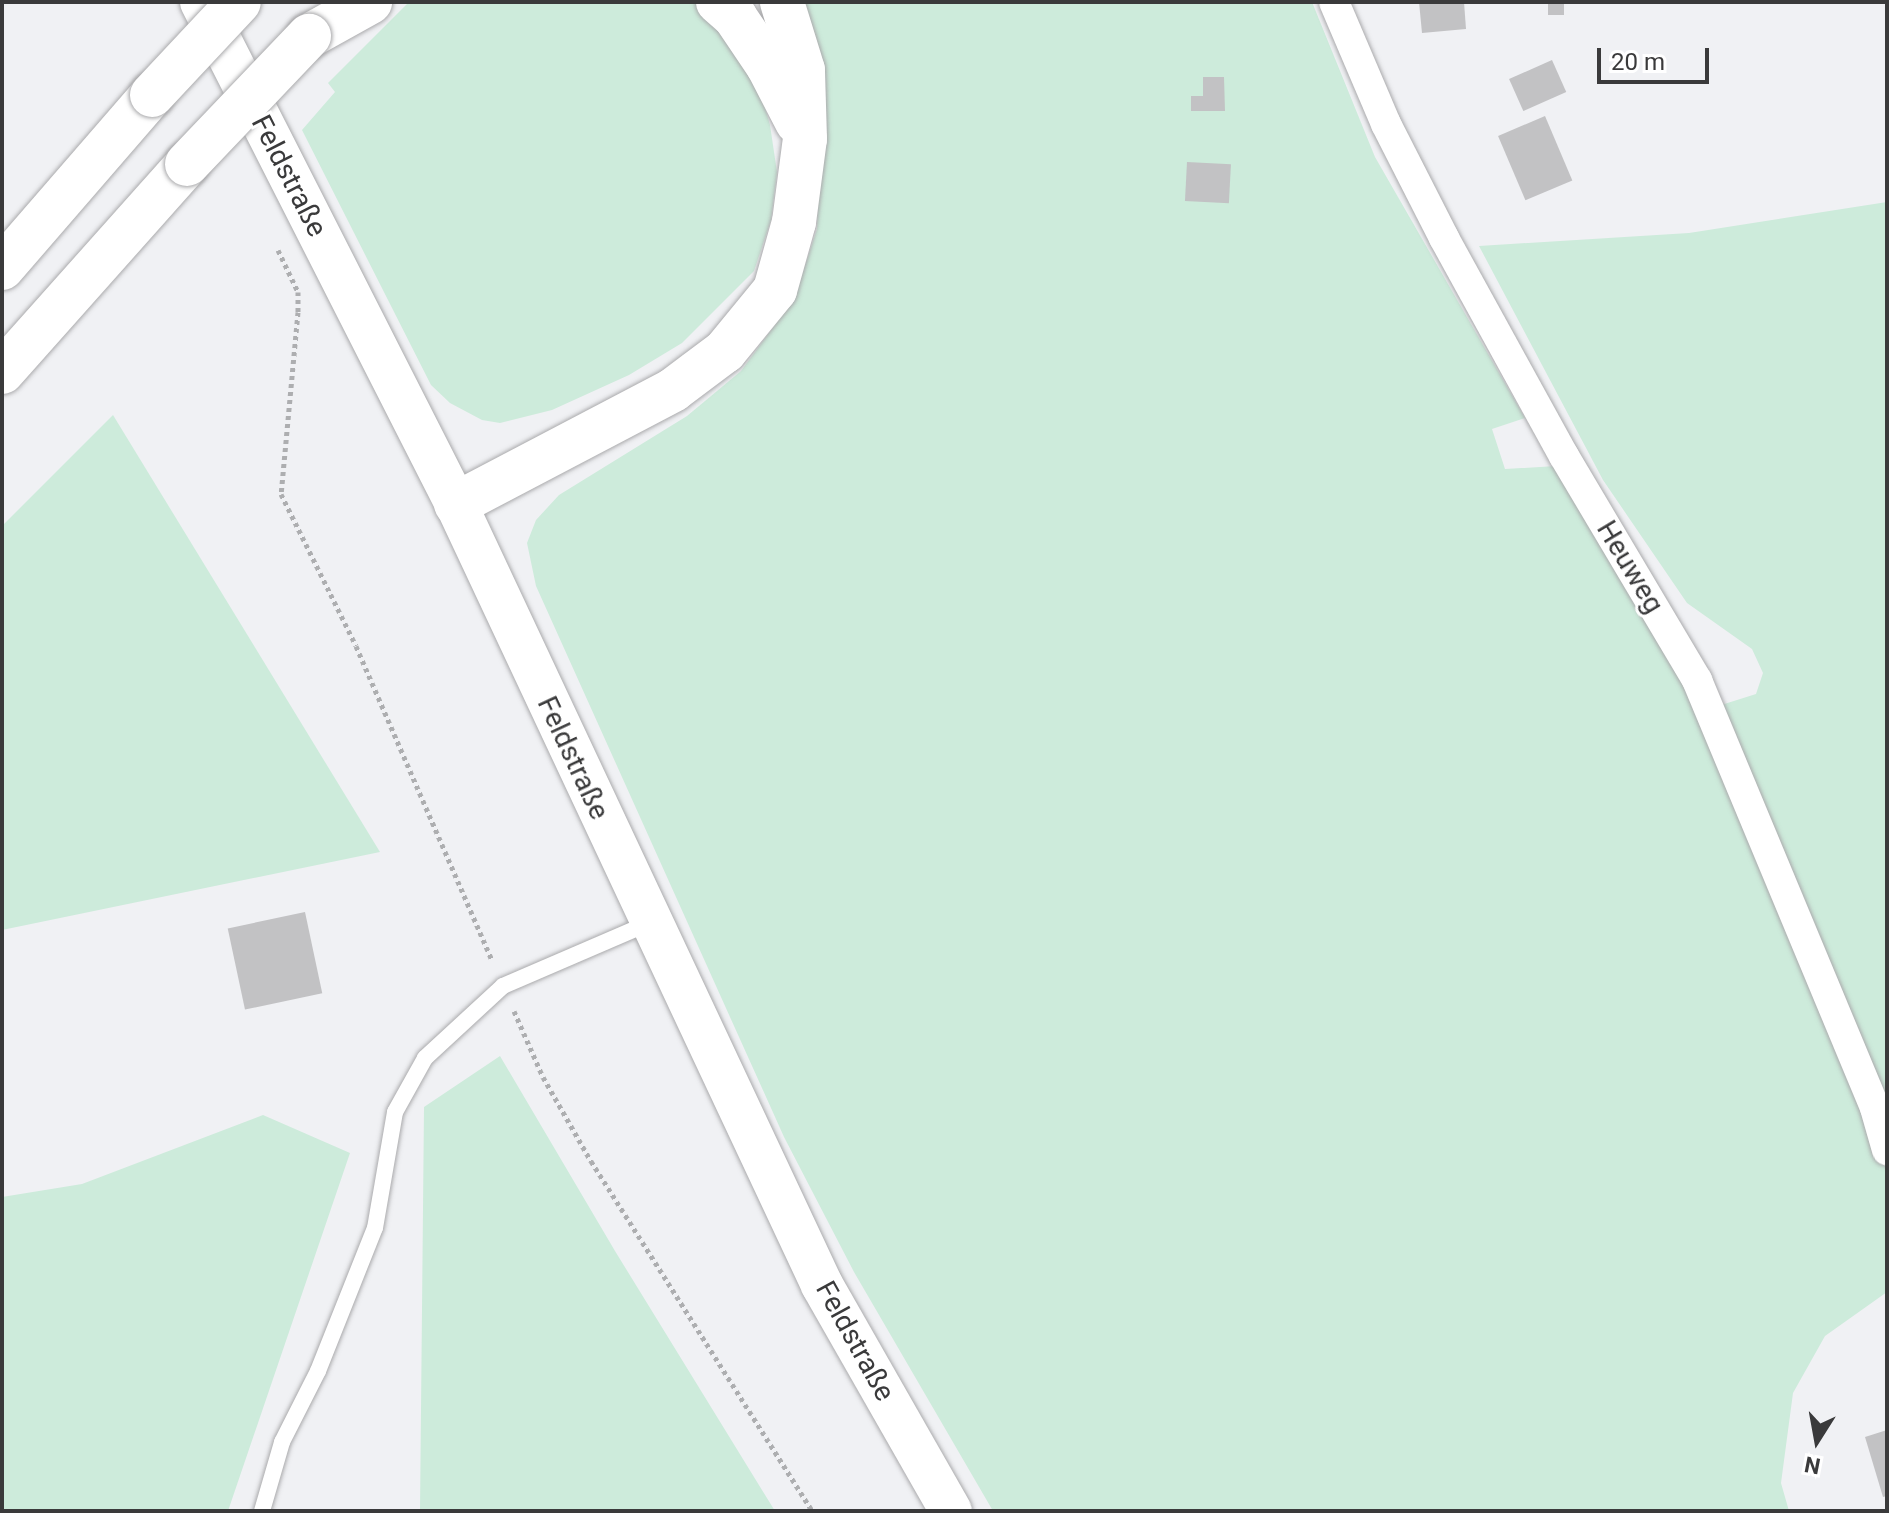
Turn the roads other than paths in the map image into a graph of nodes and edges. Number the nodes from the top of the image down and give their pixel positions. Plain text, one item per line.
1 (201, 2) edge
2 (239, 2) edge
3 (341, 2) edge
4 (370, 2) edge
5 (718, 2) edge
6 (782, 2) edge
7 (1334, 2) edge
8 (309, 36) junction
9 (805, 139) junction
10 (2, 268) edge
11 (2, 372) edge
12 (456, 504) junction
13 (649, 923) junction
14 (1887, 1150) edge
15 (262, 1511) edge
16 (951, 1511) edge

1 - 12 main road, Feldstraße
2 - 10 highway, bridge
3 - 8 highway
4 - 8 highway
5 - 9 highway
6 - 9 highway
7 - 14 street, Heuweg
8 - 11 highway, bridge
9 - 12 highway
12 - 13 main road, Feldstraße
13 - 15 lane
13 - 16 main road, Feldstraße

